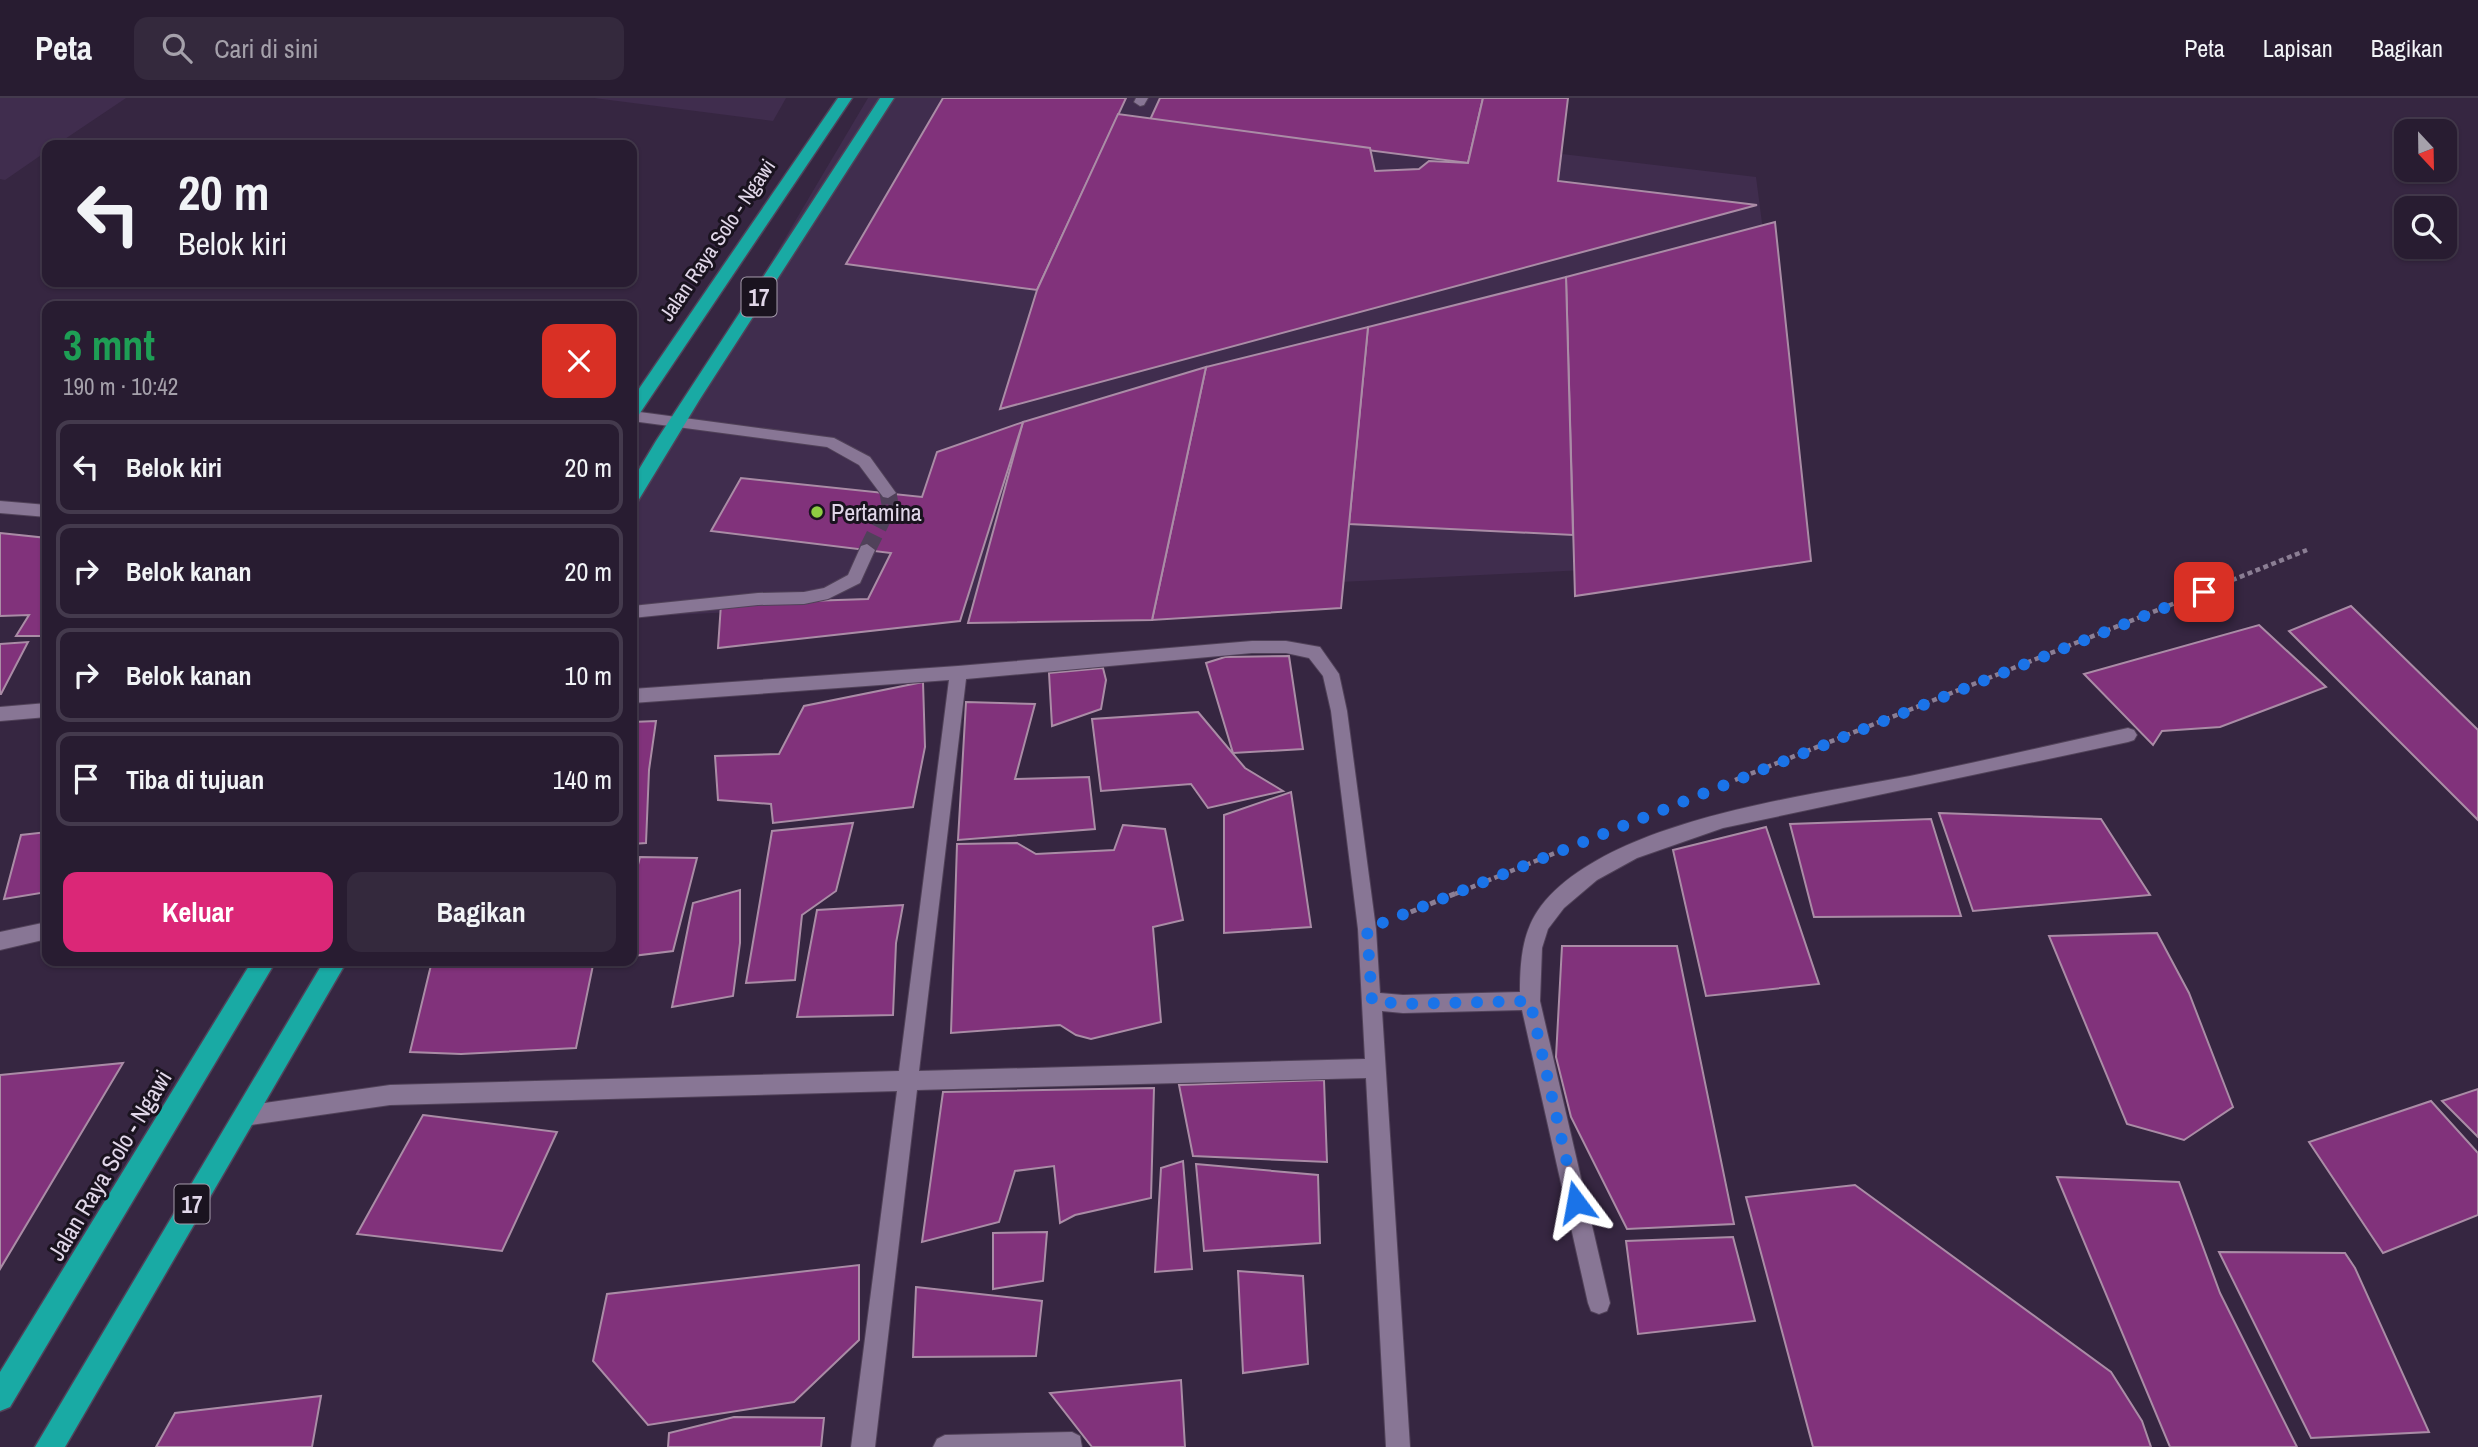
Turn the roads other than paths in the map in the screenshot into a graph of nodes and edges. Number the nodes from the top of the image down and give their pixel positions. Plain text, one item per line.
1 (845, 98) edge
2 (887, 98) edge
3 (637, 407) edge
4 (637, 415) edge
5 (674, 423) junction
6 (637, 487) edge
7 (888, 493) dead end
8 (0, 507) edge
9 (42, 511) edge
10 (867, 550) tunnel mouth
11 (637, 611) edge
12 (958, 673) junction
13 (637, 696) edge
14 (42, 710) edge
15 (0, 714) edge
16 (2128, 735) dead end
17 (42, 931) edge
18 (0, 941) edge
19 (262, 966) edge
20 (333, 966) edge
21 (1372, 1001) junction
22 (1530, 1001) junction
23 (1376, 1068) junction
24 (908, 1083) junction
25 (244, 1116) junction
26 (1599, 1303) dead end
27 (0, 1397) edge
28 (1072, 1444) dead end
29 (49, 1447) edge
30 (863, 1447) edge
31 (946, 1447) edge
32 (1398, 1447) edge

1 - 3 highway, Jalan Raya Solo - Ngawi / 17
2 - 5 highway, 17
4 - 5 street
5 - 6 highway, 17
5 - 7 street
8 - 9 street
10 - 11 street
12 - 13 street
12 - 21 street
12 - 24 street
14 - 15 street
16 - 22 street
17 - 18 street
19 - 27 highway, Jalan Raya Solo - Ngawi
20 - 25 highway, 17
21 - 22 street
21 - 23 street
22 - 26 street
23 - 24 street
23 - 32 street
24 - 25 street
24 - 30 street
25 - 29 highway, 17
28 - 31 street

